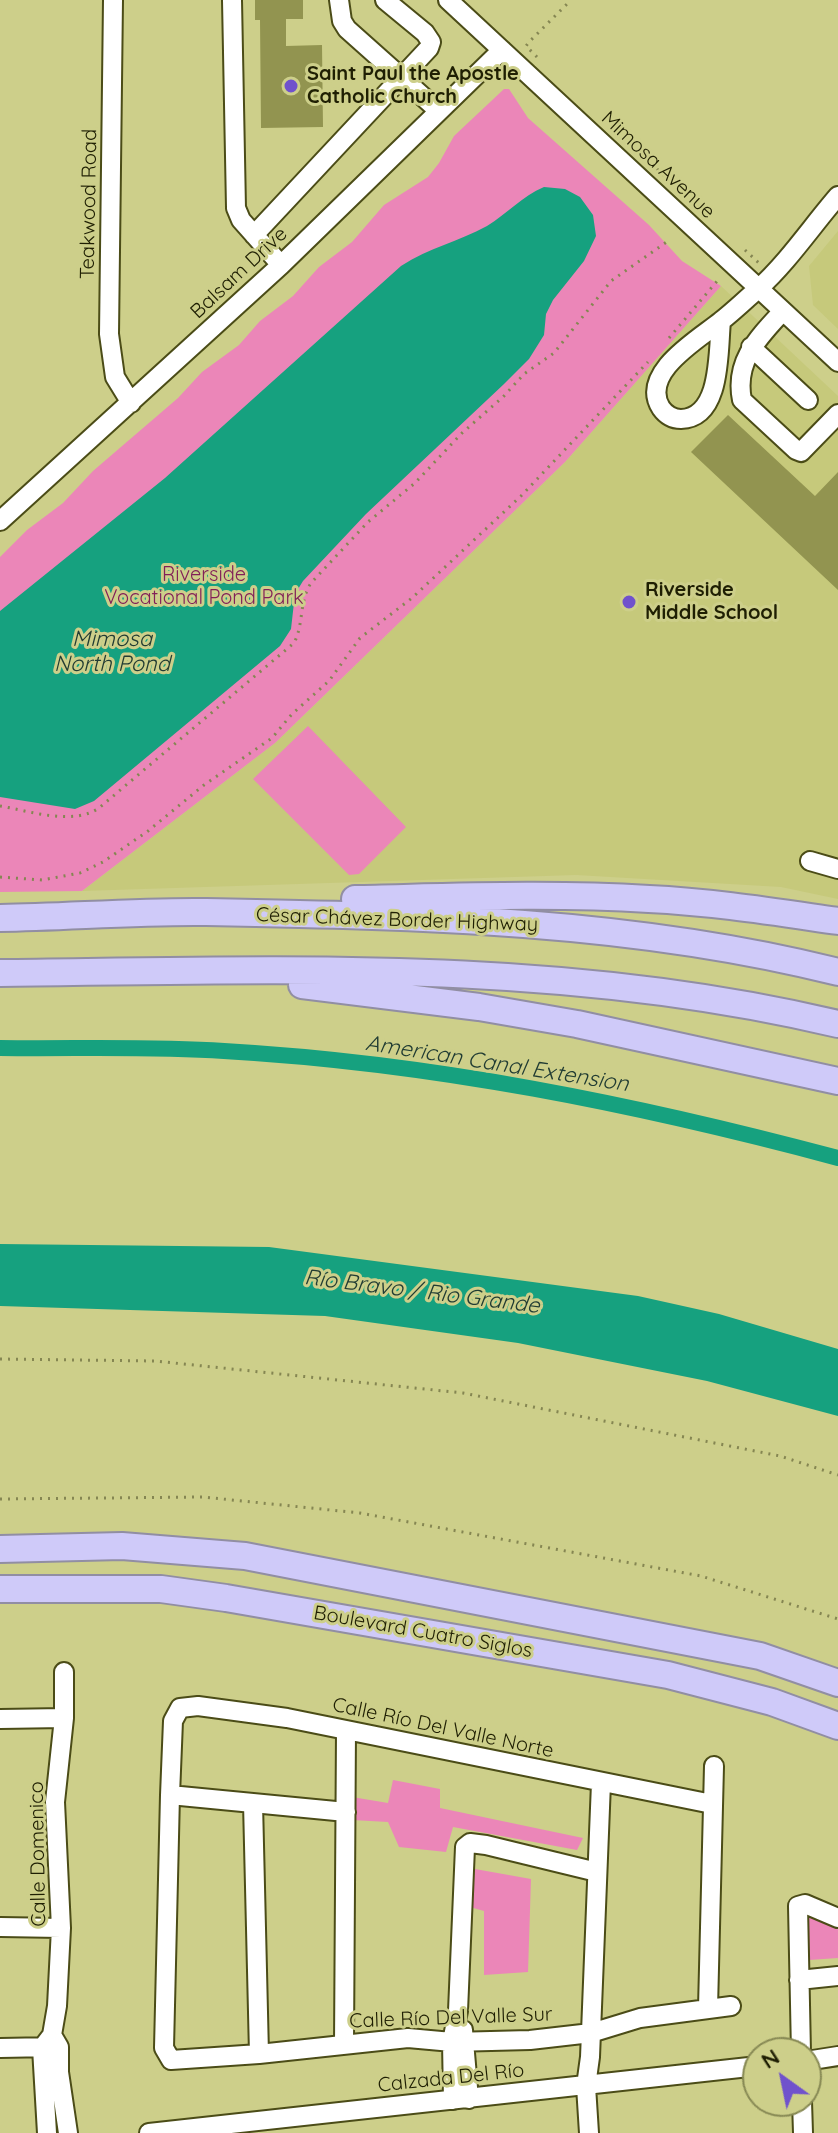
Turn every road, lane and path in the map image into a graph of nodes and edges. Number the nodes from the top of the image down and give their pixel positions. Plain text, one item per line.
1 (113, 0) edge
2 (232, 0) edge
3 (339, 0) edge
4 (385, 0) edge
5 (448, 0) edge
6 (571, 0) edge
7 (502, 50) junction
8 (538, 58) dead end
9 (402, 76) junction
10 (439, 111) junction
11 (656, 168) dead end
12 (677, 188) dead end
13 (838, 196) edge
14 (254, 235) junction
15 (668, 241) dead end
16 (737, 247) dead end
17 (281, 265) junction
18 (718, 280) dead end
19 (765, 281) junction
20 (783, 311) junction
21 (721, 321) junction
22 (665, 343) dead end
23 (751, 347) junction
24 (655, 355) dead end
25 (838, 362) edge
26 (808, 400) dead end
27 (131, 403) junction
28 (838, 414) edge
29 (0, 521) edge
30 (0, 806) edge
31 (810, 861) dead end
32 (838, 869) edge
33 (0, 877) edge
34 (205, 912) junction
35 (0, 918) edge
36 (838, 921) edge
37 (175, 971) junction
38 (838, 972) edge
39 (0, 973) edge
40 (838, 1024) edge
41 (838, 1081) edge
42 (0, 1359) edge
43 (838, 1475) edge
44 (0, 1499) edge
45 (0, 1549) edge
46 (0, 1589) edge
47 (838, 1619) edge
48 (64, 1672) dead end
49 (838, 1683) edge
50 (64, 1718) junction
51 (0, 1719) edge
52 (838, 1726) edge
53 (346, 1731) junction
54 (714, 1766) dead end
55 (601, 1783) junction
56 (170, 1795) junction
57 (253, 1803) junction
58 (712, 1804) junction
59 (346, 1812) junction
60 (597, 1872) junction
61 (838, 1918) edge
62 (0, 1927) edge
63 (61, 1928) junction
64 (838, 1976) edge
65 (799, 1980) junction
66 (731, 2006) dead end
67 (708, 2008) junction
68 (591, 2033) junction
69 (801, 2037) edge
70 (459, 2042) junction
71 (51, 2043) junction
72 (344, 2043) junction
73 (0, 2048) edge
74 (259, 2054) junction
75 (742, 2068) edge
76 (591, 2085) junction
77 (461, 2099) junction
78 (325, 2124) edge
79 (289, 2126) edge
80 (238, 2128) edge
81 (179, 2132) edge
82 (47, 2133) edge
83 (68, 2133) edge
84 (149, 2133) edge
85 (589, 2133) edge
86 (601, 2133) edge

1 - 27 street, Teakwood Road
2 - 14 street
3 - 9 street
4 - 9 street
5 - 7 street, Mimosa Avenue
6 - 8 path
7 - 10 street, Balsam Drive
7 - 19 street, Mimosa Avenue
9 - 10 street
9 - 14 street
10 - 17 street, Balsam Drive
11 - 12 path
13 - 19 street
14 - 17 street
15 - 30 path
16 - 19 path
17 - 27 street, Balsam Drive
18 - 22 path
19 - 20 street, Mimosa Avenue
19 - 21 street
20 - 23 street
20 - 25 street, Mimosa Avenue
21 - 21 street
23 - 26 street
23 - 28 street
24 - 33 path
27 - 29 street, Balsam Drive
31 - 32 street
34 - 35 highway, César Chávez Border Highway
34 - 36 highway
34 - 38 highway, César Chávez Border Highway
37 - 39 highway
37 - 40 highway
37 - 41 highway
42 - 43 path
44 - 47 path
45 - 49 highway, Boulevard Cuatro Siglos
46 - 52 highway, Boulevard Cuatro Siglos
48 - 50 street, Calle Domenico
50 - 51 street
50 - 63 street, Calle Domenico
53 - 55 street, Calle Río Del Valle Norte
53 - 56 street, Calle Río Del Valle Norte
53 - 59 street
54 - 58 street
55 - 58 street, Calle Río Del Valle Norte
55 - 60 street
56 - 57 street
56 - 74 street, Calle Río Del Valle Sur
57 - 59 street
57 - 74 street
58 - 67 street
59 - 72 street
60 - 68 street
60 - 70 street
61 - 65 street
62 - 63 street
63 - 71 street, Calle Domenico
64 - 65 street
65 - 69 street
66 - 67 street, Calle Río Del Valle Sur
67 - 68 street, Calle Río Del Valle Sur
68 - 70 street, Calle Río Del Valle Sur
68 - 76 street
70 - 72 street, Calle Río Del Valle Sur
70 - 77 street
71 - 73 street
71 - 82 street, Calle Domenico
71 - 83 street, Calle Domenico
72 - 74 street, Calle Río Del Valle Sur
75 - 76 street, Calzada Del Río
76 - 77 street, Calzada Del Río
76 - 85 street
76 - 86 street
77 - 78 street, Calzada Del Río
78 - 79 street, Calzada Del Río
79 - 80 street, Calzada Del Río
80 - 81 street, Calzada Del Río
81 - 84 street, Calzada Del Río

